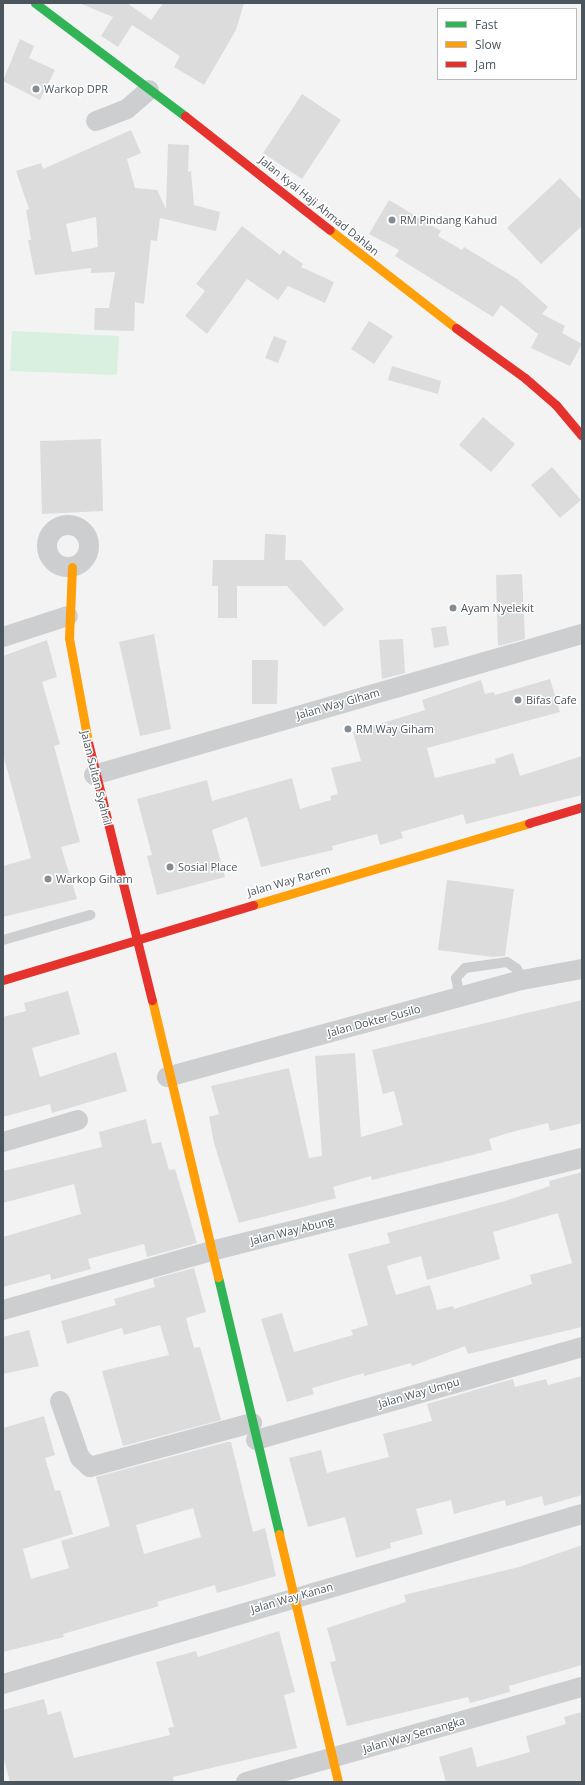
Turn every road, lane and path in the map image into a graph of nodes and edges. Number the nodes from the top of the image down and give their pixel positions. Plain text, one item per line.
1 (35, 3) edge
2 (149, 90) junction
3 (96, 121) dead end
4 (582, 436) edge
5 (72, 567) dead end
6 (68, 616) junction
7 (582, 634) edge
8 (3, 637) edge
9 (94, 775) junction
10 (582, 808) edge
11 (90, 916) dead end
12 (137, 938) junction
13 (3, 940) edge
14 (582, 969) edge
15 (3, 980) edge
16 (522, 980) junction
17 (460, 998) junction
18 (167, 1077) junction
19 (78, 1120) dead end
20 (3, 1142) edge
21 (582, 1158) edge
22 (211, 1251) junction
23 (3, 1310) edge
24 (582, 1347) edge
25 (60, 1401) dead end
26 (254, 1431) junction
27 (582, 1514) edge
28 (295, 1597) junction
29 (3, 1684) edge
30 (582, 1687) edge
31 (332, 1759) junction
32 (246, 1782) edge
33 (338, 1782) edge

1 - 2 street, Jalan Kyai Haji Ahmad Dahlan
2 - 3 street
2 - 4 street, Jalan Kyai Haji Ahmad Dahlan
5 - 6 street, Jalan Sultan Syahril
6 - 8 street
6 - 9 street, Jalan Sultan Syahril
7 - 9 street, Jalan Way Giham
9 - 12 street, Jalan Sultan Syahril
10 - 12 street, Jalan Way Rarem
11 - 13 lane
12 - 15 street, Jalan Way Rarem
12 - 18 street, Jalan Sultan Syahril
14 - 16 street, Jalan Dokter Susilo
16 - 17 street, Jalan Dokter Susilo
16 - 17 lane
17 - 18 street, Jalan Dokter Susilo
18 - 22 street, Jalan Sultan Syahril
19 - 20 street
21 - 22 street, Jalan Way Abung
22 - 23 street, Jalan Way Abung
22 - 26 street, Jalan Sultan Syahril
24 - 26 street, Jalan Way Umpu
25 - 26 street, Jalan Way Umpu
26 - 28 street, Jalan Sultan Syahril
27 - 28 street, Jalan Way Kanan
28 - 29 street, Jalan Way Kanan
28 - 31 street, Jalan Sultan Syahril
30 - 31 street, Jalan Way Semangka
31 - 32 street, Jalan Way Semangka
31 - 33 street, Jalan Sultan Syahril

